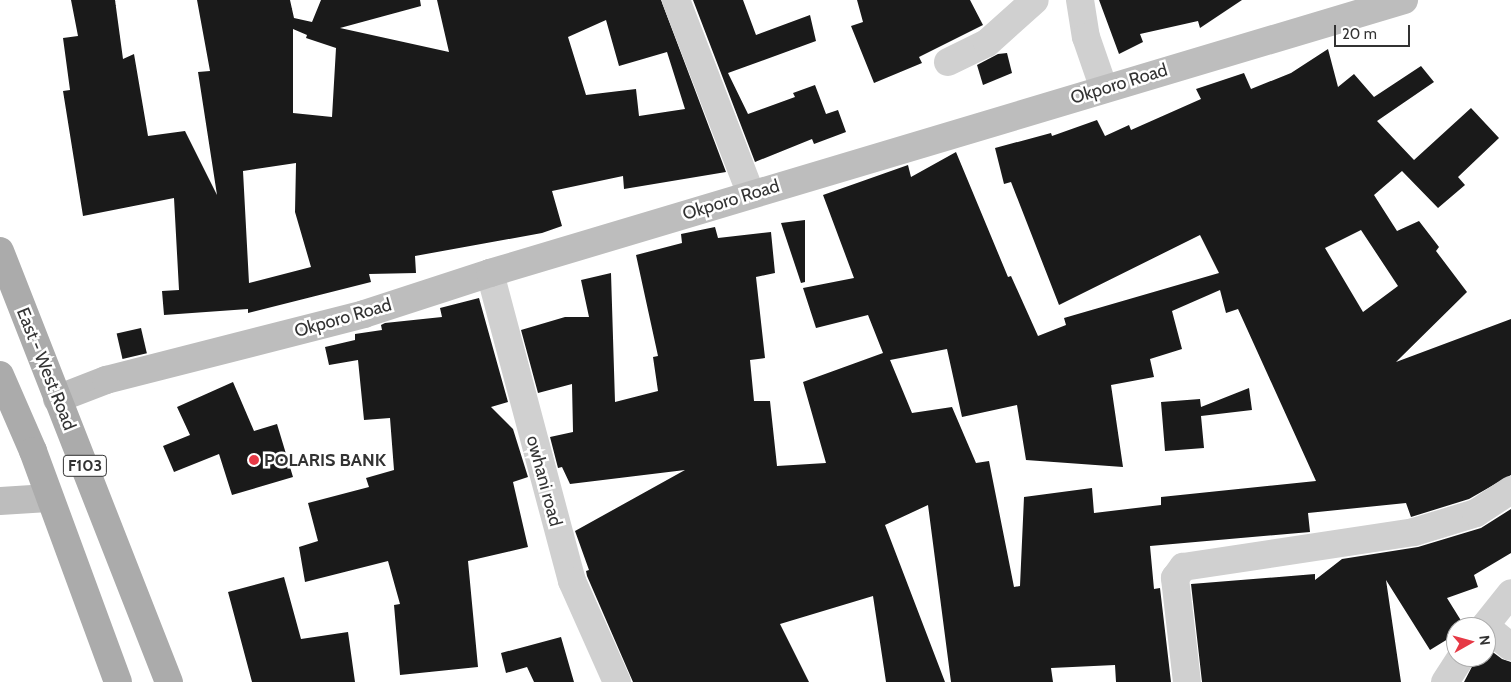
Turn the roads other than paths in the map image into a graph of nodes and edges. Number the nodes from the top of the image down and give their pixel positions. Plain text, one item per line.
1 (676, 0) edge
2 (1035, 0) edge
3 (1080, 0) edge
4 (1404, 0) edge
5 (948, 62) dead end
6 (1104, 89) junction
7 (751, 194) junction
8 (0, 251) edge
9 (490, 273) junction
10 (0, 375) edge
11 (57, 399) junction
12 (1511, 490) edge
13 (48, 498) junction
14 (0, 501) edge
15 (1511, 593) edge
16 (1492, 617) edge
17 (1496, 635) edge
18 (1511, 647) edge
19 (1454, 667) edge
20 (118, 682) edge
21 (169, 682) edge
22 (617, 682) edge
23 (1187, 682) edge
24 (1444, 682) edge

1 - 7 street
2 - 5 street
3 - 6 street
4 - 6 main road, Okporo Road
6 - 7 main road, Okporo Road
7 - 9 main road, Okporo Road
8 - 11 main road, East - West Road / F103
9 - 11 main road, Okporo Road
9 - 22 street, owhani road
10 - 13 main road, F103
11 - 21 main road, East - West Road / F103
12 - 23 street
13 - 14 main road
13 - 20 main road, F103
15 - 16 street
17 - 18 street
19 - 24 street

